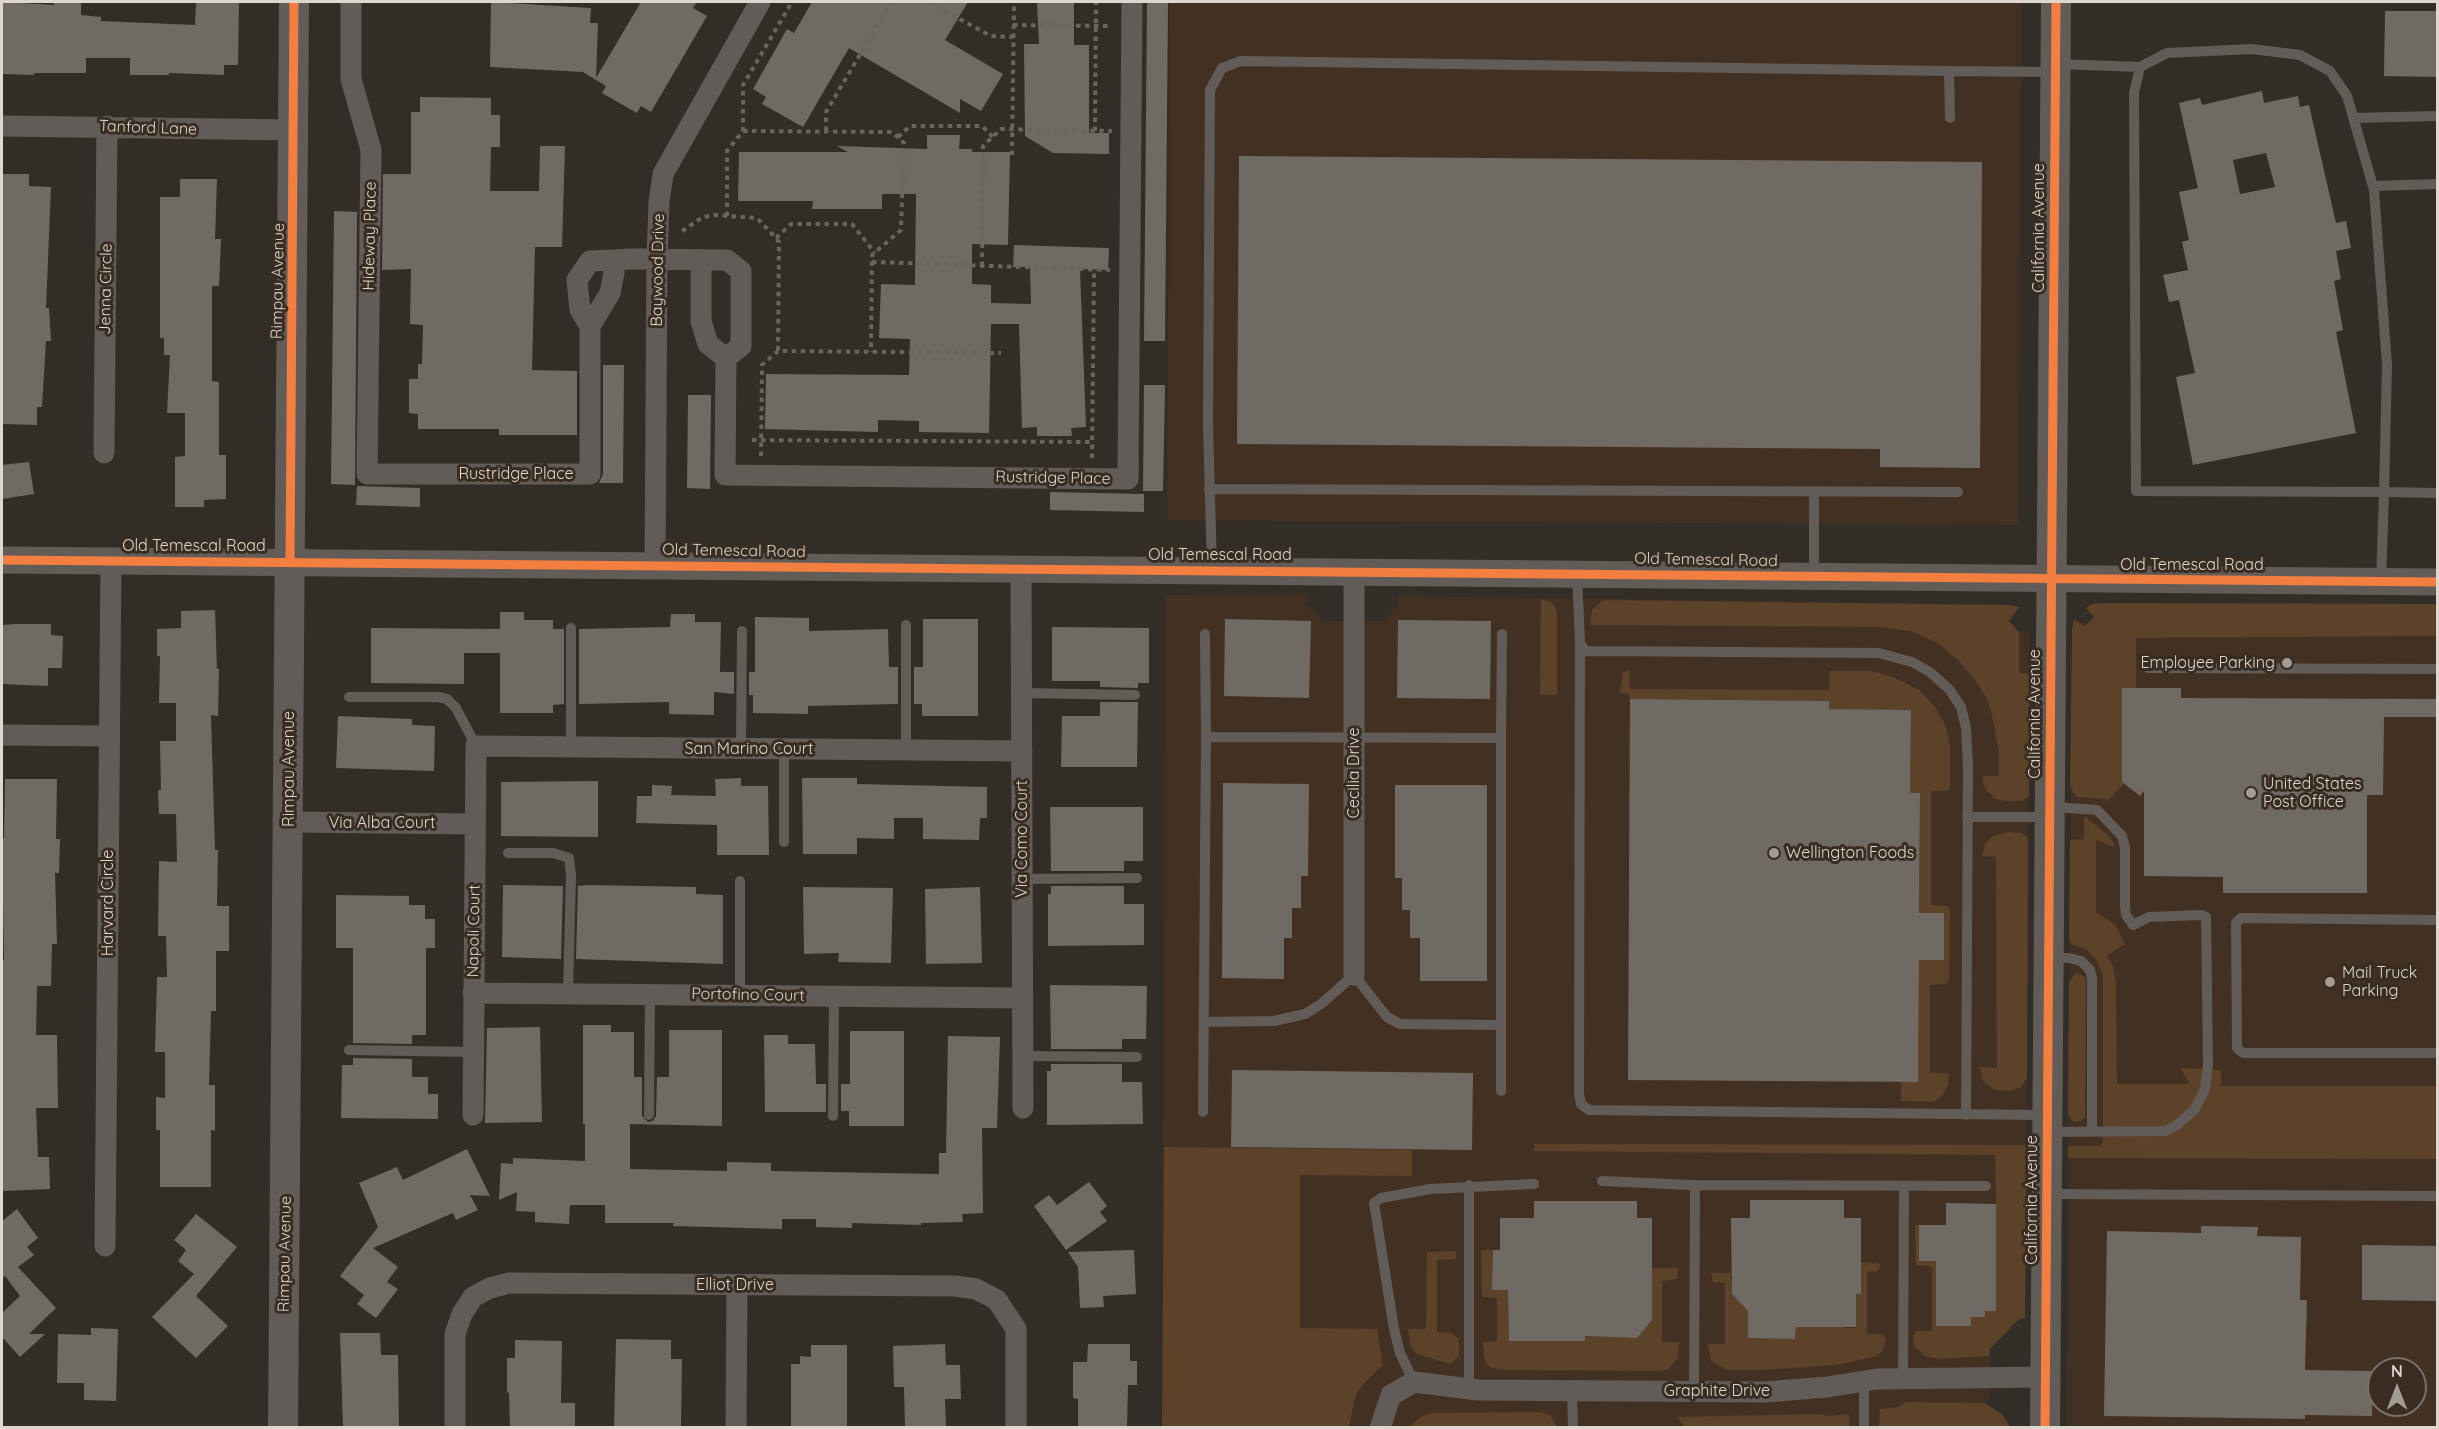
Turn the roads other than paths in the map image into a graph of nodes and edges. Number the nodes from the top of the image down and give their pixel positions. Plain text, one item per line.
1 (294, 2) edge
2 (351, 2) edge
3 (760, 2) edge
4 (1132, 2) edge
5 (2056, 2) edge
6 (2140, 67) junction
7 (2055, 68) junction
8 (1949, 71) junction
9 (2438, 116) edge
10 (1950, 118) dead end
11 (2354, 118) junction
12 (2, 126) edge
13 (107, 126) junction
14 (294, 130) junction
15 (2438, 184) edge
16 (2373, 186) junction
17 (657, 259) junction
18 (614, 260) junction
19 (701, 260) junction
20 (590, 326) junction
21 (726, 358) junction
22 (104, 453) dead end
23 (367, 474) joint
24 (1209, 489) junction
25 (1814, 492) junction
26 (1958, 492) dead end
27 (2384, 492) junction
28 (2438, 493) edge
29 (2, 560) edge
30 (111, 560) junction
31 (290, 561) junction
32 (655, 565) junction
33 (1021, 570) junction
34 (1212, 570) junction
35 (1354, 571) junction
36 (1577, 573) junction
37 (1814, 576) junction
38 (2052, 579) junction
39 (2381, 581) junction
40 (2438, 582) edge
41 (906, 625) dead end
42 (571, 628) dead end
43 (742, 632) dead end
44 (1205, 634) dead end
45 (1502, 634) dead end
46 (1580, 644) junction
47 (2148, 668) dead end
48 (2438, 669) edge
49 (1022, 693) junction
50 (1135, 695) dead end
51 (349, 697) dead end
52 (2, 735) edge
53 (110, 736) junction
54 (1206, 737) junction
55 (1354, 737) junction
56 (1501, 738) junction
57 (476, 746) junction
58 (571, 747) junction
59 (741, 749) junction
60 (784, 749) junction
61 (906, 750) junction
62 (1022, 751) junction
63 (2050, 812) junction
64 (1967, 817) junction
65 (289, 822) junction
66 (475, 824) junction
67 (784, 842) dead end
68 (508, 853) dead end
69 (1137, 878) dead end
70 (1023, 879) junction
71 (740, 881) dead end
72 (2438, 920) edge
73 (2049, 958) junction
74 (1354, 975) junction
75 (473, 993) junction
76 (568, 993) junction
77 (650, 994) junction
78 (740, 995) junction
79 (834, 996) junction
80 (1023, 998) junction
81 (1204, 1022) junction
82 (1501, 1025) junction
83 (349, 1050) dead end
84 (473, 1052) junction
85 (2438, 1053) edge
86 (1023, 1056) junction
87 (1137, 1057) dead end
88 (1501, 1091) dead end
89 (1023, 1108) dead end
90 (1203, 1113) dead end
91 (1966, 1115) junction
92 (473, 1116) dead end
93 (649, 1116) dead end
94 (833, 1116) dead end
95 (2047, 1123) junction
96 (2092, 1131) junction
97 (1602, 1181) dead end
98 (1534, 1184) dead end
99 (1469, 1185) junction
100 (1695, 1185) junction
101 (1904, 1186) junction
102 (1986, 1186) dead end
103 (2047, 1194) junction
104 (2438, 1196) edge
105 (105, 1246) dead end
106 (737, 1285) junction
107 (2046, 1377) junction
108 (1903, 1378) junction
109 (1864, 1380) junction
110 (1414, 1382) junction
111 (1469, 1389) junction
112 (1572, 1391) junction
113 (1694, 1391) junction
114 (283, 1428) edge
115 (455, 1428) edge
116 (736, 1428) edge
117 (1016, 1428) edge
118 (1380, 1428) edge
119 (1573, 1428) edge
120 (1864, 1428) edge
121 (2045, 1428) edge

1 - 14 main road, Rimpau Avenue
2 - 23 street, Hideway Place
3 - 17 street, Baywood Drive
4 - 21 street, Rustridge Place
5 - 7 main road, California Avenue
6 - 7 lane
6 - 11 lane
6 - 27 lane
7 - 8 lane
7 - 38 main road, California Avenue
8 - 10 lane
8 - 24 lane
9 - 11 lane
11 - 16 lane
12 - 13 street, Tanford Lane
13 - 14 street, Tanford Lane
13 - 22 street, Jenna Circle
14 - 31 main road, Rimpau Avenue
15 - 16 lane
16 - 27 lane
17 - 18 street, Rustridge Place
17 - 19 street, Rustridge Place
17 - 32 street, Baywood Drive
18 - 20 street
18 - 20 street, Rustridge Place
19 - 21 street
19 - 21 street, Rustridge Place
20 - 23 street, Rustridge Place
24 - 25 lane
24 - 34 lane
25 - 26 lane
25 - 37 lane
27 - 28 lane
27 - 39 lane
29 - 30 street, Old Temescal Road
30 - 31 street, Old Temescal Road
30 - 53 street, Harvard Circle
31 - 32 street, Old Temescal Road
31 - 65 main road, Rimpau Avenue
32 - 33 street, Old Temescal Road
33 - 34 street, Old Temescal Road
33 - 49 street, Via Como Court
34 - 35 street, Old Temescal Road
35 - 36 street, Old Temescal Road
35 - 55 street, Cecilia Drive
36 - 37 street, Old Temescal Road
36 - 46 lane
37 - 38 street, Old Temescal Road
38 - 39 street, Old Temescal Road
38 - 63 main road, California Avenue
39 - 40 street, Old Temescal Road
41 - 61 lane
42 - 58 lane
43 - 59 lane
44 - 54 lane
45 - 56 lane
46 - 64 lane
46 - 91 lane
47 - 48 lane
49 - 50 lane
49 - 62 street, Via Como Court
51 - 57 lane
52 - 53 street
53 - 105 street, Harvard Circle
54 - 55 lane
54 - 81 lane
55 - 56 lane
55 - 74 street, Cecilia Drive
56 - 82 lane
57 - 58 street, San Marino Court
57 - 66 street, Napoli Court
58 - 59 street, San Marino Court
59 - 60 street, San Marino Court
60 - 61 street, San Marino Court
60 - 67 lane
61 - 62 street, San Marino Court
62 - 70 street, Via Como Court
63 - 64 lane
63 - 73 main road, California Avenue
63 - 96 lane
64 - 91 lane
65 - 66 street, Via Alba Court
65 - 114 main road, Rimpau Avenue
66 - 75 street, Napoli Court
68 - 76 lane
69 - 70 lane
70 - 80 street, Via Como Court
71 - 78 lane
72 - 85 lane
73 - 95 main road, California Avenue
73 - 96 lane
74 - 81 lane
74 - 82 lane
75 - 76 street, Portofino Court
75 - 84 street, Napoli Court
76 - 77 street, Portofino Court
77 - 78 street, Portofino Court
77 - 93 lane
78 - 79 street, Portofino Court
79 - 80 street, Portofino Court
79 - 94 lane
80 - 86 street, Via Como Court
81 - 90 lane
82 - 88 lane
83 - 84 lane
84 - 92 street, Napoli Court
86 - 87 lane
86 - 89 street, Via Como Court
91 - 95 lane
95 - 96 lane
95 - 103 main road, California Avenue
97 - 100 lane
98 - 99 lane
99 - 110 lane
99 - 111 lane
100 - 101 lane
100 - 113 lane
101 - 102 lane
101 - 108 lane
103 - 104 lane
103 - 107 main road, California Avenue
106 - 115 street, Elliot Drive
106 - 116 street
106 - 117 street, Elliot Drive
107 - 108 street, Graphite Drive
107 - 121 main road, California Avenue
108 - 109 street, Graphite Drive
109 - 113 street, Graphite Drive
109 - 120 lane
110 - 111 street, Graphite Drive
110 - 118 street
111 - 112 street, Graphite Drive
112 - 113 street, Graphite Drive
112 - 119 lane

